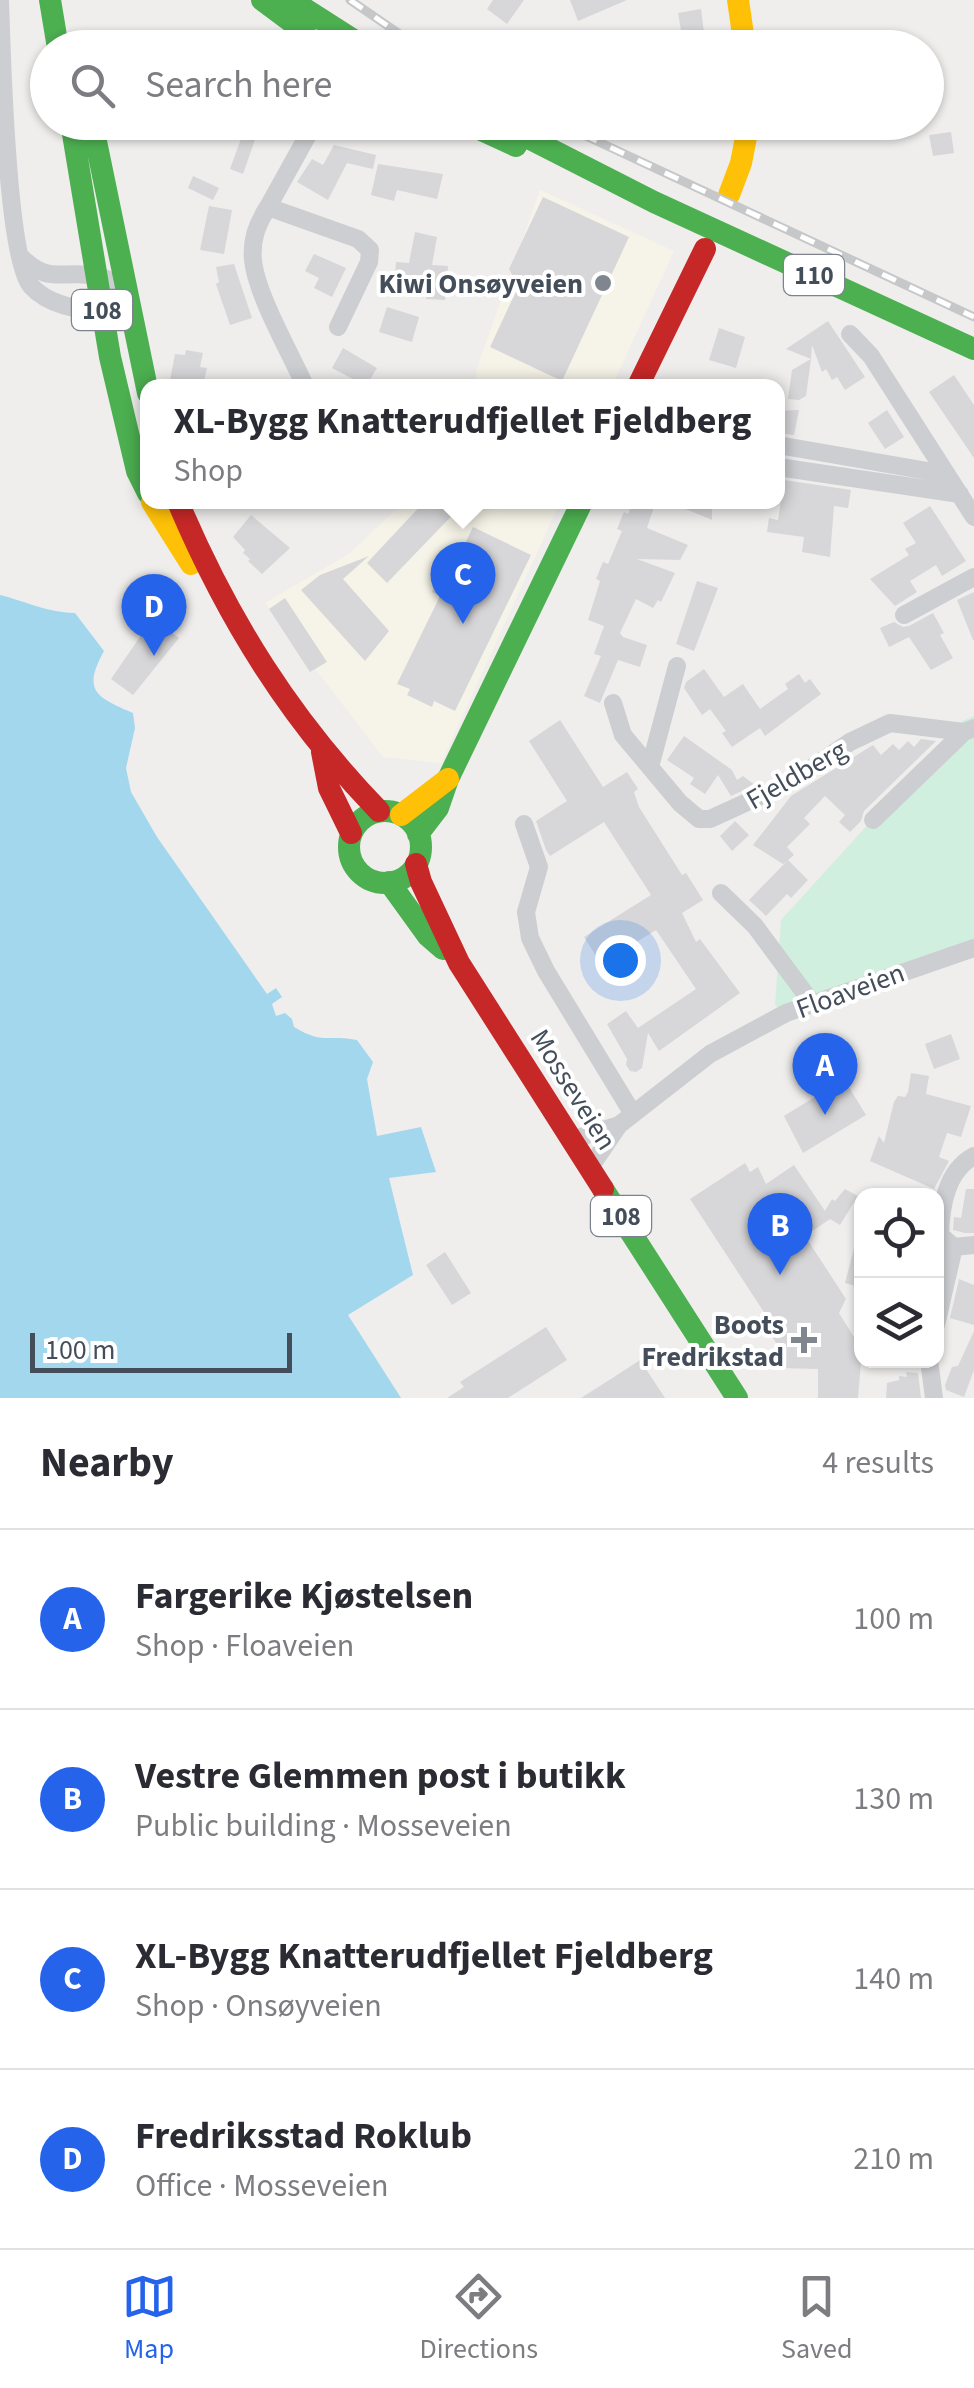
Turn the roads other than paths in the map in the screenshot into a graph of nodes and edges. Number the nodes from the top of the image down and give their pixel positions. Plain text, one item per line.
1 (50, 0) edge
2 (69, 0) edge
3 (262, 0) edge
4 (292, 0) edge
5 (738, 0) edge
6 (0, 2) edge
7 (55, 30) edge
8 (73, 30) edge
9 (304, 30) edge
10 (338, 30) edge
11 (742, 30) edge
12 (75, 140) edge
13 (96, 140) edge
14 (305, 140) edge
15 (503, 140) edge
16 (533, 140) edge
17 (745, 140) edge
18 (728, 195) dead end
19 (654, 202) junction
20 (268, 208) junction
21 (706, 249) dead end
22 (20, 256) junction
23 (96, 276) junction
24 (128, 288) junction
25 (102, 312) junction
26 (338, 327) dead end
27 (850, 334) dead end
28 (974, 349) edge
29 (146, 379) edge
30 (302, 379) edge
31 (641, 379) edge
32 (785, 446) edge
33 (785, 468) edge
34 (945, 474) junction
35 (140, 476) edge
36 (960, 494) junction
37 (156, 509) edge
38 (181, 509) edge
39 (579, 509) edge
40 (974, 517) edge
41 (974, 578) edge
42 (213, 582) junction
43 (904, 615) dead end
44 (676, 666) dead end
45 (613, 703) dead end
46 (969, 730) edge
47 (322, 751) junction
48 (650, 767) junction
49 (448, 780) junction
50 (390, 813) junction
51 (873, 820) dead end
52 (524, 824) dead end
53 (351, 834) junction
54 (418, 834) junction
55 (416, 864) junction
56 (389, 882) junction
57 (721, 893) dead end
58 (974, 948) edge
59 (459, 963) junction
60 (812, 1003) junction
61 (626, 1119) junction
62 (571, 1140) junction
63 (974, 1156) edge
64 (589, 1169) junction
65 (974, 1245) edge
66 (954, 1247) junction
67 (944, 1291) edge
68 (930, 1368) edge
69 (737, 1398) edge
70 (934, 1398) edge

1 - 7 main road
2 - 8 main road
3 - 9 main road
4 - 10 main road
5 - 11 main road
6 - 22 street
12 - 23 main road, 108
13 - 24 main road, 108
14 - 20 street
15 - 19 main road, 110
16 - 19 main road, 110
17 - 18 main road
19 - 28 main road, 110
20 - 26 street
20 - 30 street
21 - 31 main road
22 - 23 street
22 - 25 street
23 - 24 street
23 - 25 main road, 108
24 - 25 street
24 - 29 main road, 108
25 - 35 main road, 108
27 - 34 street
32 - 34 street
33 - 36 street
34 - 36 street
36 - 40 street
37 - 42 main road, 108
38 - 42 main road, 108
39 - 49 main road
41 - 43 street
42 - 47 main road, 108
44 - 48 street
45 - 48 street, Fjeldberg
46 - 48 street, Fjeldberg
46 - 51 street, Fjeldberg
47 - 50 main road, 108
47 - 53 main road, 108
49 - 50 main road
49 - 54 main road
50 - 53 main road
50 - 54 main road, 108
52 - 61 street
53 - 56 main road, 108
54 - 55 main road, 108
55 - 56 main road
55 - 59 main road, Mosseveien / 108
56 - 59 main road, Mosseveien / 108
57 - 60 street
58 - 60 street, Floaveien
59 - 62 main road, Mosseveien / 108
60 - 61 street, Floaveien
61 - 62 street, Floaveien
61 - 64 street, Floaveien
62 - 64 main road, Mosseveien / 108
63 - 66 street
64 - 69 main road, Mosseveien / 108
65 - 66 street
66 - 67 street
68 - 70 street

